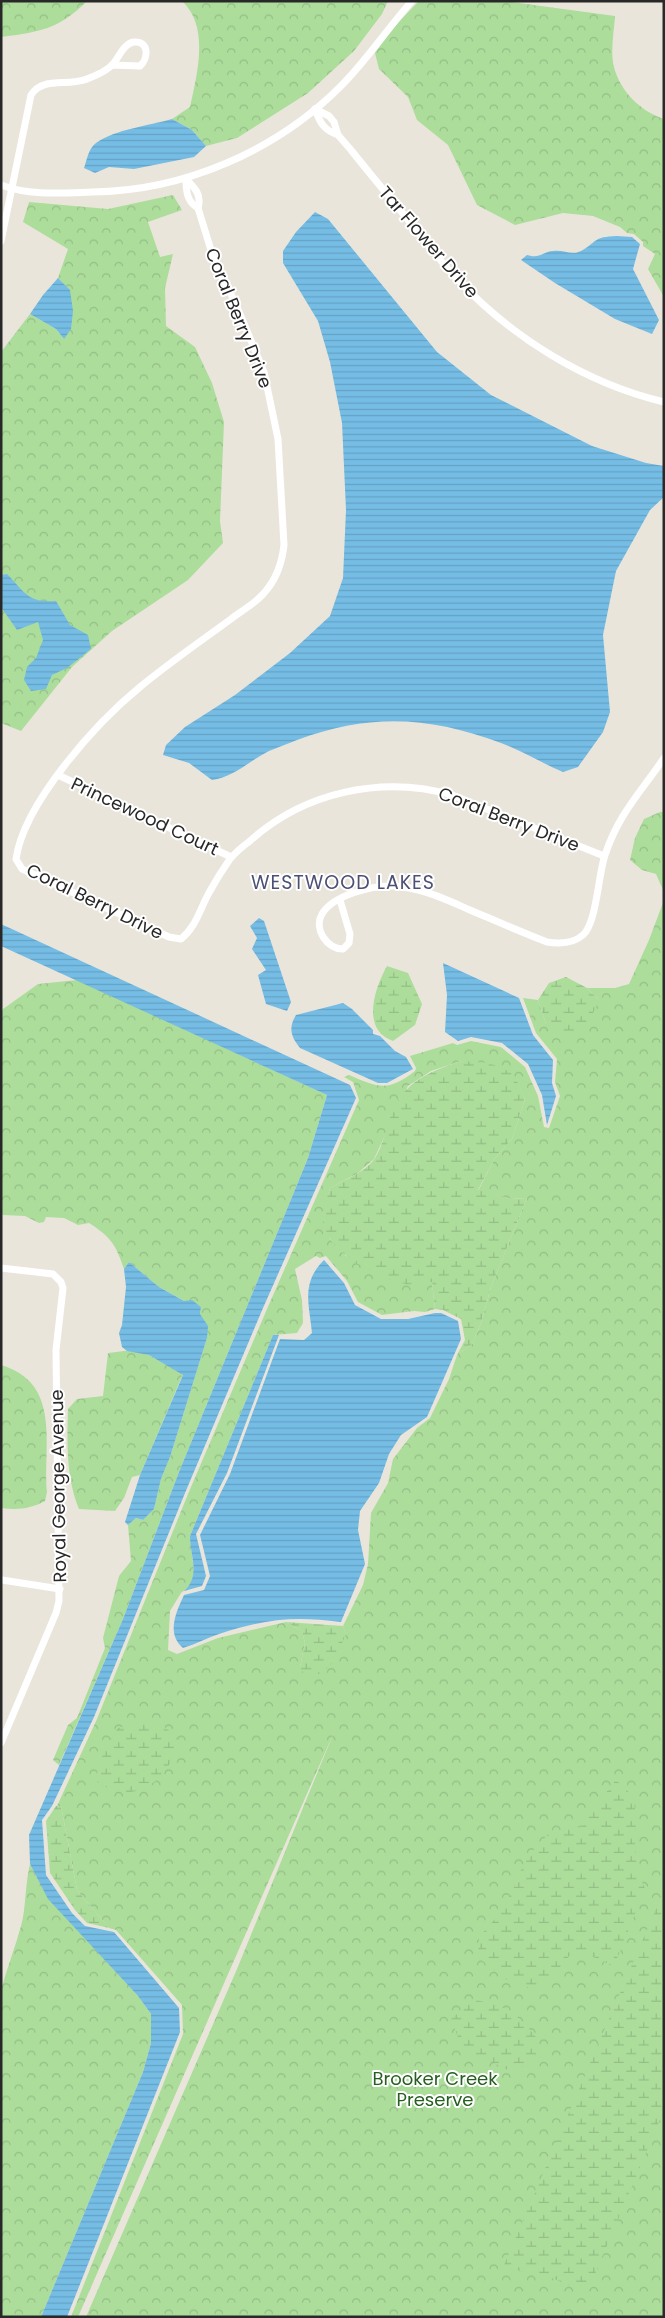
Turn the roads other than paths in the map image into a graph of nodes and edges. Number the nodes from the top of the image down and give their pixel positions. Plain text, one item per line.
1 (412, 1) edge
2 (112, 65) junction
3 (315, 109) junction
4 (338, 135) junction
5 (186, 179) junction
6 (1, 185) edge
7 (13, 190) junction
8 (198, 208) junction
9 (1, 241) edge
10 (664, 402) edge
11 (664, 758) edge
12 (58, 775) junction
13 (604, 856) junction
14 (231, 857) junction
15 (340, 900) junction
16 (1, 1268) edge
17 (2, 1580) edge
18 (60, 1589) junction
19 (1, 1743) edge

1 - 3 street
2 - 2 street
2 - 7 street
3 - 4 street, Tar Flower Drive
3 - 4 street, Tar Flower Drive
3 - 5 street
4 - 10 street, Tar Flower Drive
5 - 7 street
5 - 8 street, Coral Berry Drive
5 - 8 street, Coral Berry Drive
6 - 7 street
7 - 9 street
8 - 12 street, Coral Berry Drive
11 - 13 street
12 - 14 street, Princewood Court
12 - 14 street, Coral Berry Drive
13 - 14 street, Coral Berry Drive
13 - 15 street
15 - 15 street
16 - 18 street, Royal George Avenue
17 - 18 street
18 - 19 street, Royal George Avenue

